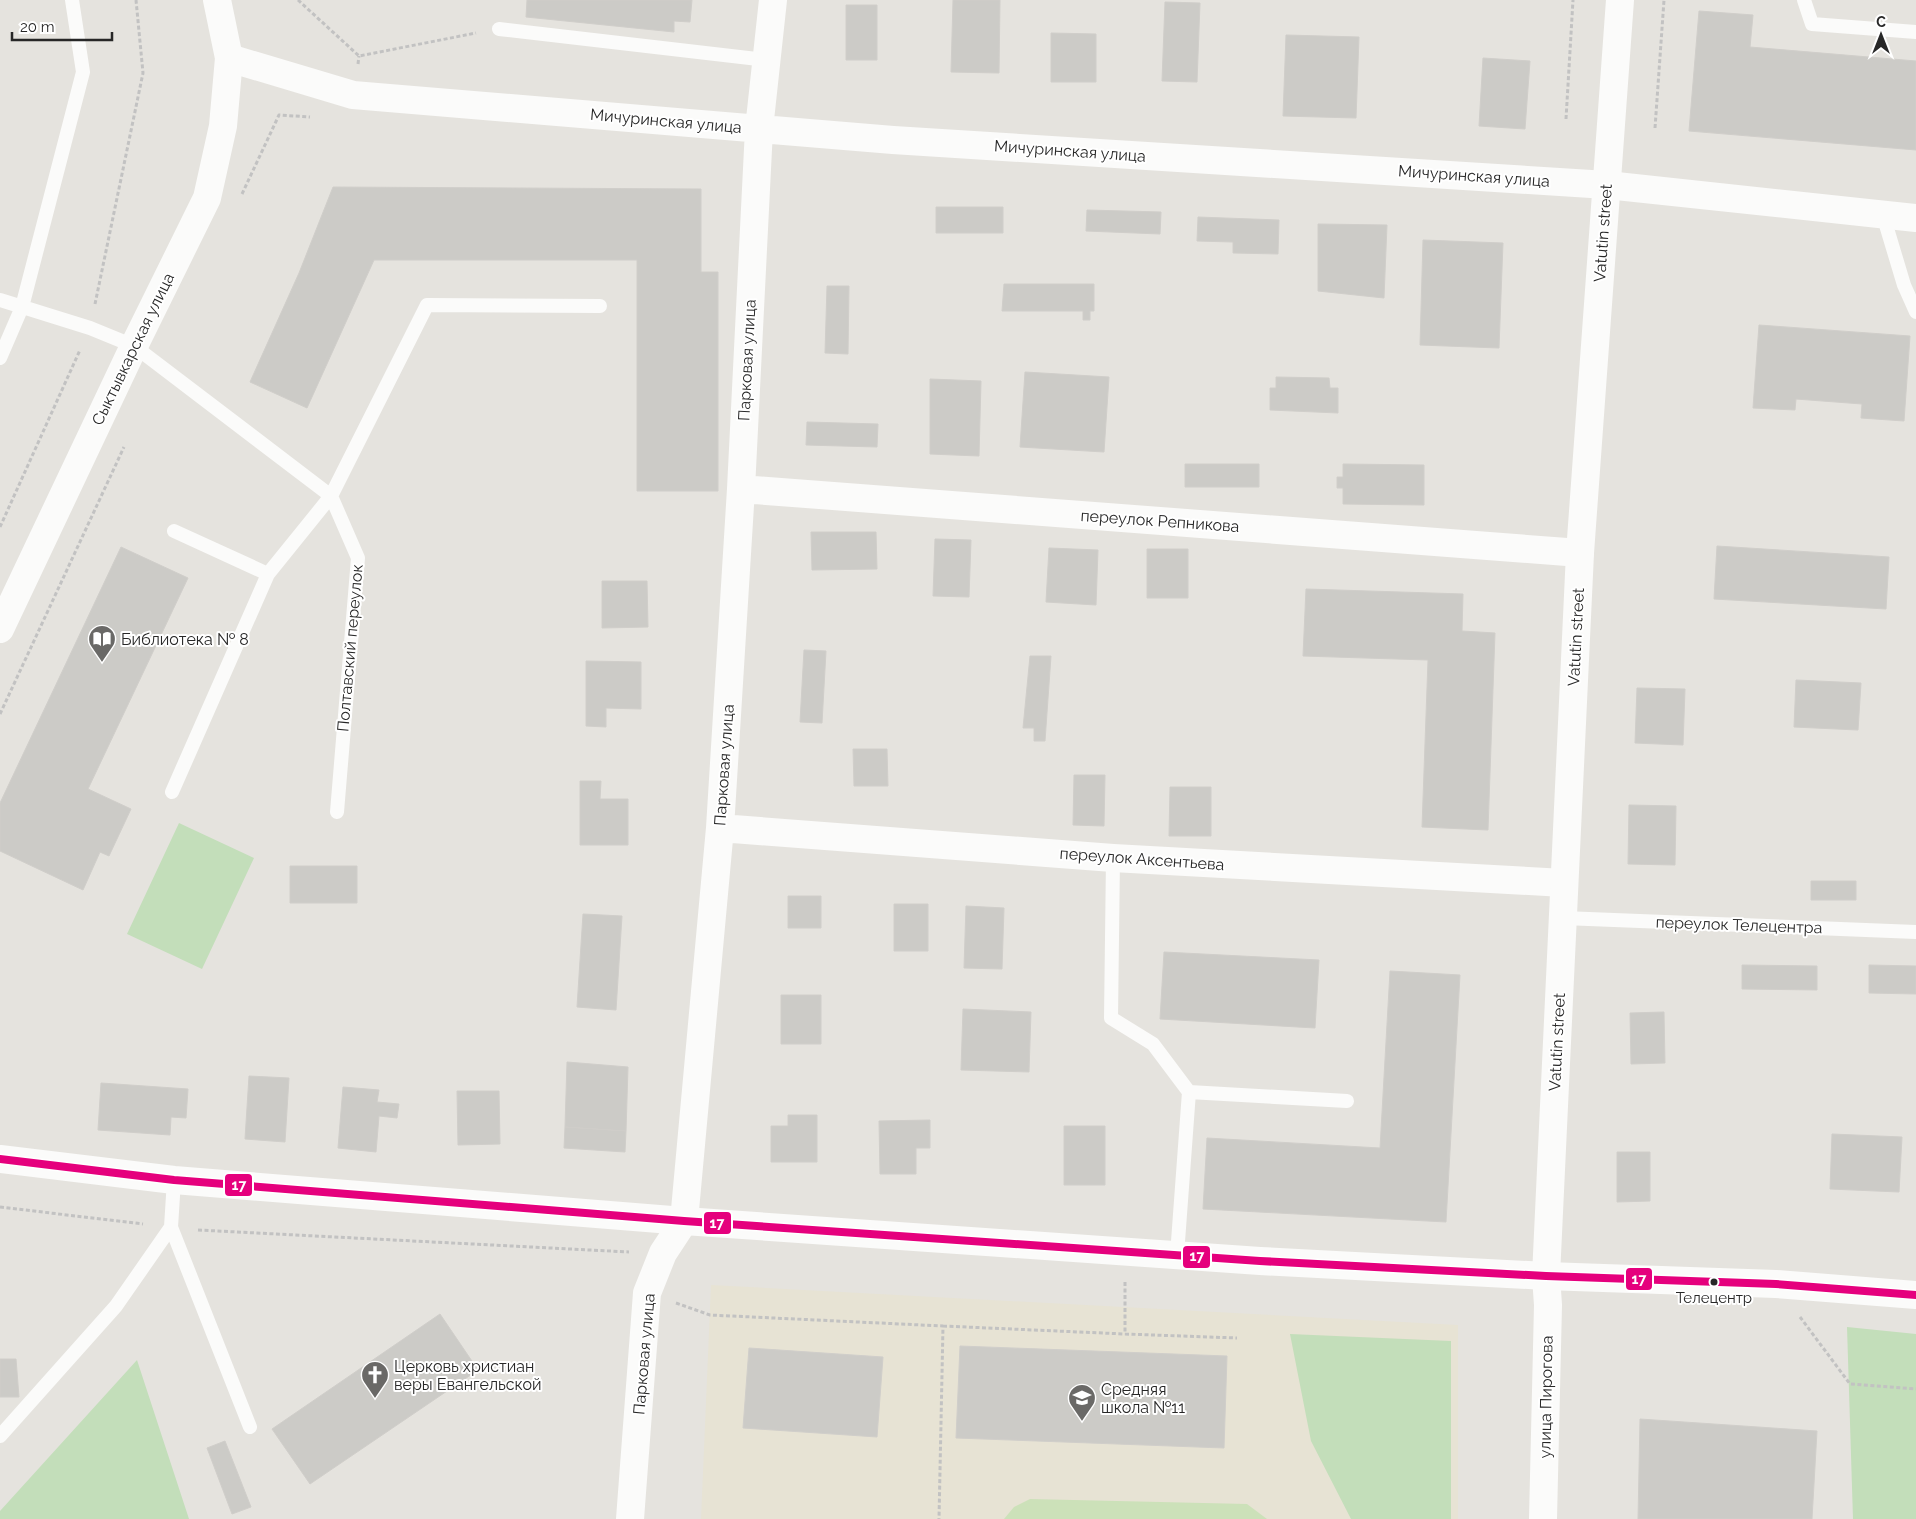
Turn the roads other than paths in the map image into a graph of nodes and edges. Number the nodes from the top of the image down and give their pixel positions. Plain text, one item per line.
1 (72, 0) edge
2 (216, 0) edge
3 (772, 0) edge
4 (1620, 0) edge
5 (1804, 0) edge
6 (498, 29) road end
7 (1916, 32) edge
8 (229, 58) junction
9 (766, 60) junction
10 (759, 129) junction
11 (1607, 185) junction
12 (1884, 215) junction
13 (1916, 218) edge
14 (0, 300) edge
15 (600, 306) dead end
16 (22, 307) junction
17 (1916, 312) edge
18 (134, 346) junction
19 (0, 358) edge
20 (740, 489) junction
21 (331, 496) junction
22 (174, 531) dead end
23 (1580, 553) junction
24 (268, 574) junction
25 (0, 629) edge
26 (172, 792) dead end
27 (336, 812) dead end
28 (720, 828) junction
29 (1113, 858) junction
30 (1564, 882) junction
31 (1563, 918) junction
32 (1916, 932) edge
33 (1189, 1092) junction
34 (1347, 1101) dead end
35 (0, 1159) edge
36 (174, 1180) junction
37 (684, 1221) junction
38 (171, 1227) junction
39 (1177, 1255) junction
40 (1546, 1276) junction
41 (1916, 1295) edge
42 (250, 1427) dead end
43 (0, 1436) edge
44 (630, 1519) edge
45 (1543, 1519) edge

1 - 16 lane
2 - 8 street, Сыктывкарская улица
3 - 9 street, Парковая улица
4 - 11 street, Vatutin street
5 - 7 lane
6 - 9 lane
8 - 10 street, Мичуринская улица
8 - 18 street, Сыктывкарская улица
9 - 10 street, Парковая улица
10 - 11 street, Мичуринская улица
10 - 20 street, Парковая улица
11 - 12 street, Мичуринская улица
11 - 23 street, Vatutin street
12 - 13 street, Мичуринская улица
12 - 17 lane
14 - 16 lane, Полтавский переулок
15 - 21 lane
16 - 18 lane, Полтавский переулок
16 - 19 lane
18 - 21 lane, Полтавский переулок
18 - 25 street, Сыктывкарская улица
20 - 23 street, переулок Репникова
20 - 28 street, Парковая улица
21 - 24 lane
21 - 27 lane, Полтавский переулок
22 - 24 lane
23 - 30 street, Vatutin street
24 - 26 lane
28 - 29 street, переулок Аксентьева
28 - 37 street, Парковая улица
29 - 30 street, переулок Аксентьева
29 - 33 lane
30 - 31 street, Vatutin street
31 - 32 lane, переулок Телецентра
31 - 40 street, Vatutin street
33 - 34 lane
33 - 39 lane
35 - 36 street
36 - 37 street
36 - 38 lane
37 - 39 street
37 - 44 street, Парковая улица
38 - 42 lane
38 - 43 lane
39 - 40 street
40 - 41 street
40 - 45 street, улица Пирогова

